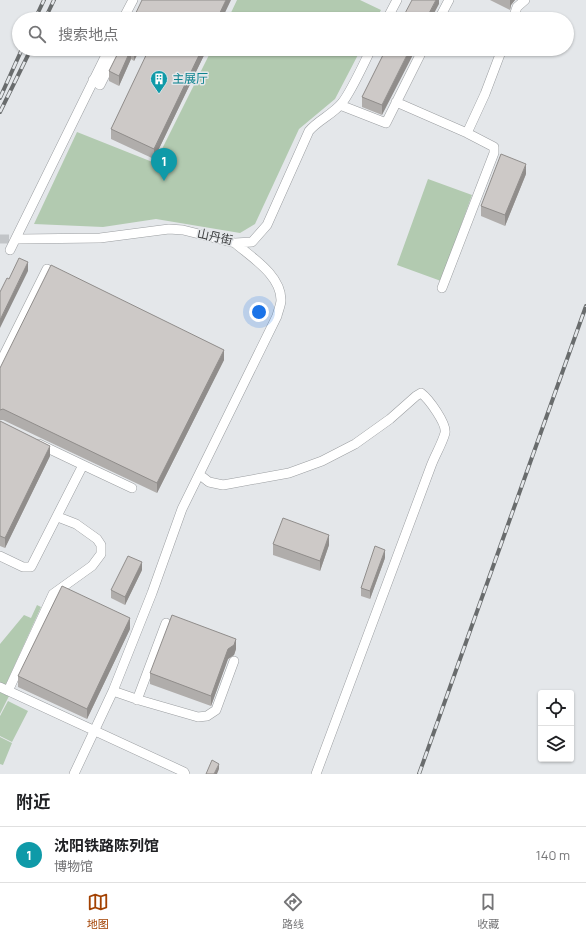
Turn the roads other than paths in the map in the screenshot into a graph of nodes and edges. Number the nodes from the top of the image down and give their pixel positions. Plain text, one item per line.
1 (133, 0) edge
2 (397, 0) edge
3 (449, 0) edge
4 (525, 0) edge
5 (127, 12) edge
6 (391, 12) edge
7 (443, 12) edge
8 (516, 12) edge
9 (105, 56) edge
10 (114, 56) edge
11 (367, 56) edge
12 (420, 56) edge
13 (499, 56) edge
14 (93, 80) junction
15 (396, 102) junction
16 (340, 105) junction
17 (467, 133) junction
18 (20, 239) tunnel mouth
19 (235, 243) junction
20 (10, 250) dead end
21 (46, 269) dead end
22 (442, 288) dead end
23 (0, 363) edge
24 (32, 440) edge
25 (83, 465) junction
26 (200, 476) junction
27 (132, 488) dead end
28 (58, 517) junction
29 (0, 556) edge
30 (166, 623) dead end
31 (234, 661) dead end
32 (4, 689) edge
33 (113, 691) junction
34 (136, 700) junction
35 (95, 731) junction
36 (74, 774) edge
37 (185, 774) edge
38 (316, 774) edge

1 - 5 lane
2 - 6 lane
3 - 7 lane
4 - 8 lane
9 - 14 lane
10 - 14 lane
11 - 16 lane, 山丹街
12 - 15 lane
13 - 17 lane
14 - 20 lane
15 - 16 lane
15 - 17 lane
16 - 19 lane, 山丹街
17 - 22 lane
18 - 19 lane, 山丹街
19 - 26 lane
21 - 23 lane
24 - 25 lane
25 - 27 lane
25 - 28 lane
26 - 33 lane
26 - 38 lane
28 - 29 lane
28 - 32 lane
30 - 34 lane
31 - 34 lane
32 - 35 lane
33 - 34 lane
33 - 35 lane
35 - 36 lane
35 - 37 lane

